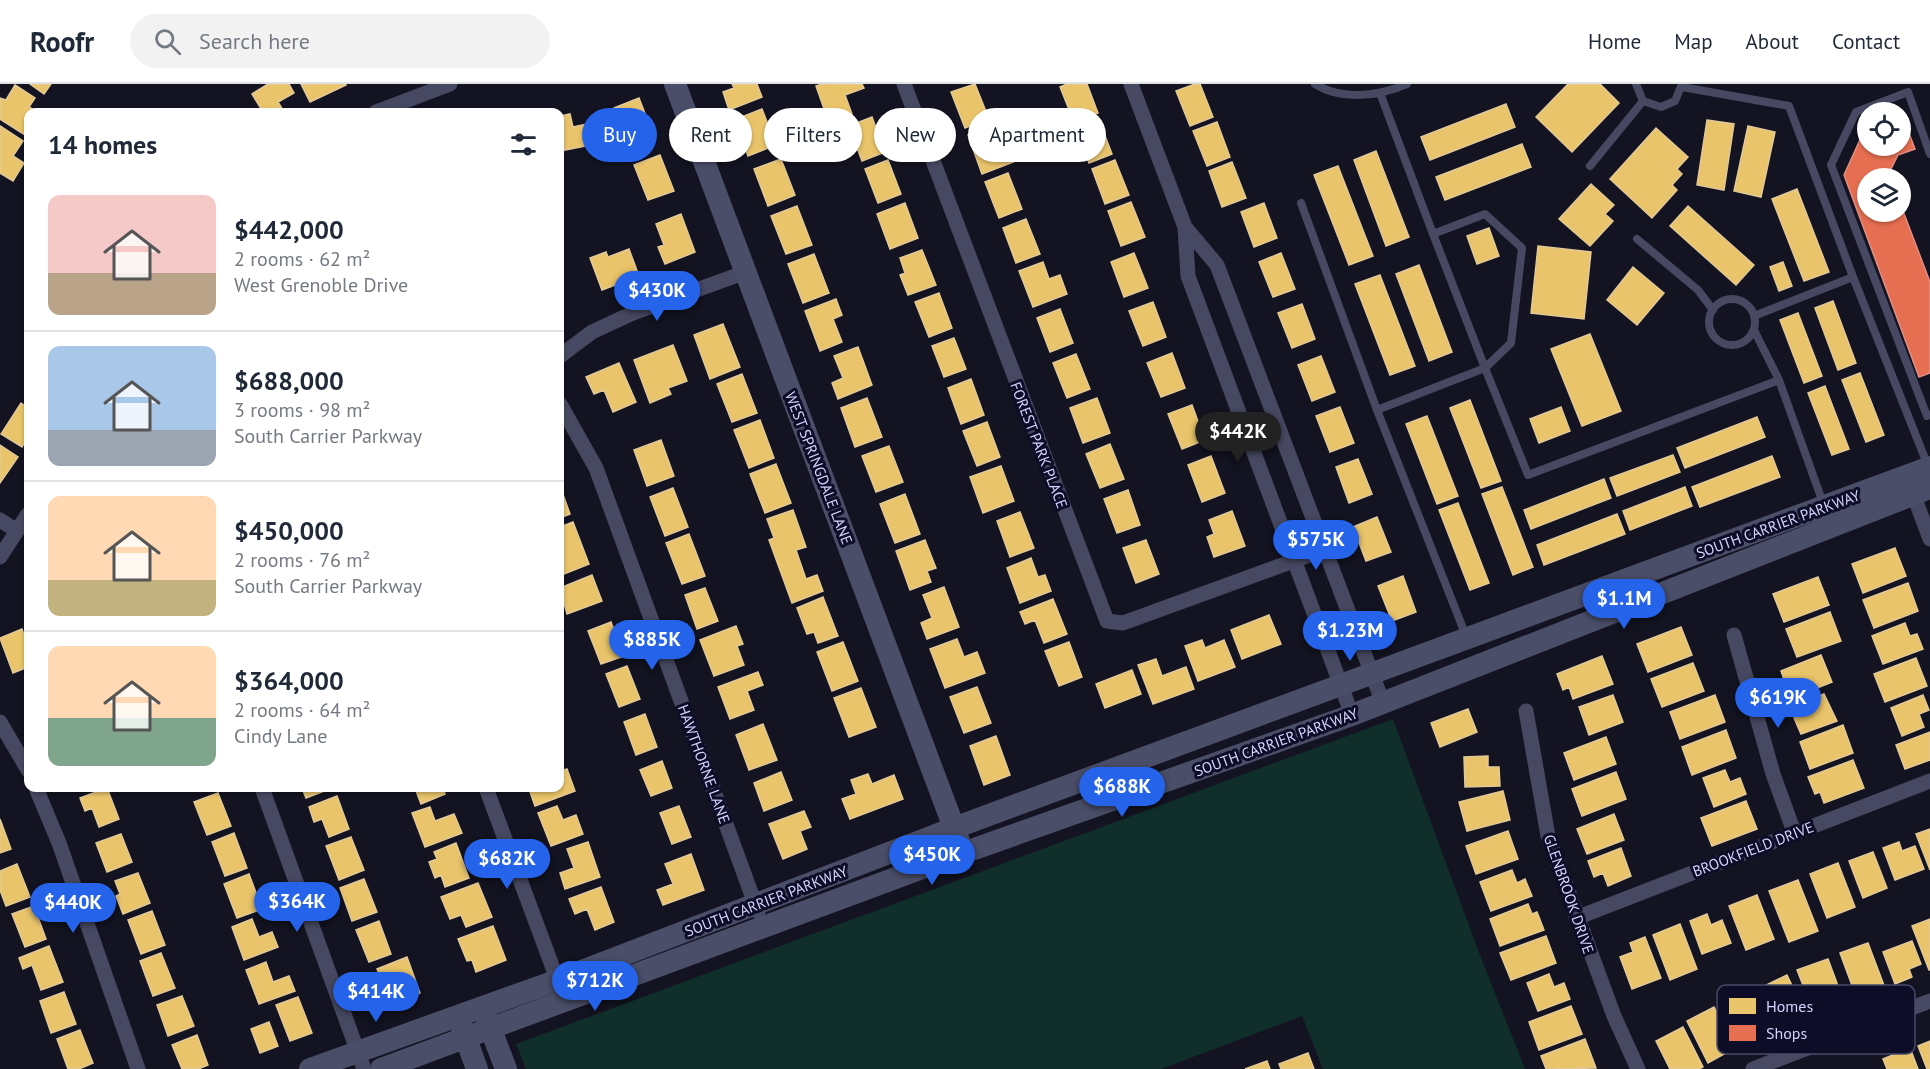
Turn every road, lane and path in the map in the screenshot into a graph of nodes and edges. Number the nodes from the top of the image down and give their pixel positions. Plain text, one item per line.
1 (450, 84) edge
2 (675, 84) edge
3 (904, 84) edge
4 (1131, 84) edge
5 (1315, 84) edge
6 (1407, 84) edge
7 (1636, 84) edge
8 (1682, 86) edge
9 (1380, 93) junction
10 (1643, 100) junction
11 (390, 108) edge
12 (1930, 154) edge
13 (1590, 166) dead end
14 (1301, 203) dead end
15 (1185, 227) junction
16 (1433, 234) junction
17 (1637, 239) dead end
18 (746, 272) junction
19 (1853, 277) junction
20 (1713, 310) junction
21 (1755, 316) junction
22 (1754, 330) junction
23 (564, 353) edge
24 (1485, 368) junction
25 (1779, 380) junction
26 (1377, 410) junction
27 (564, 411) edge
28 (1930, 415) edge
29 (1922, 479) edge
30 (1825, 508) junction
31 (0, 520) edge
32 (24, 520) edge
33 (17, 531) junction
34 (1930, 539) edge
35 (1326, 549) junction
36 (0, 557) edge
37 (1293, 562) junction
38 (1734, 635) dead end
39 (1467, 639) junction
40 (1373, 675) junction
41 (1342, 687) junction
42 (1383, 703) junction
43 (1526, 711) dead end
44 (1352, 715) junction
45 (0, 722) edge
46 (24, 763) edge
47 (1930, 781) edge
48 (38, 792) edge
49 (263, 792) edge
50 (488, 792) edge
51 (954, 828) junction
52 (1794, 832) junction
53 (963, 853) junction
54 (755, 906) junction
55 (1576, 918) junction
56 (764, 927) junction
57 (558, 980) junction
58 (1930, 1001) edge
59 (566, 1002) junction
60 (1915, 1007) edge
61 (457, 1015) junction
62 (487, 1017) junction
63 (465, 1037) junction
64 (1792, 1054) edge
65 (361, 1060) edge
66 (138, 1069) edge
67 (310, 1069) edge
68 (381, 1069) edge
69 (477, 1069) edge
70 (506, 1069) edge
71 (1638, 1069) edge
72 (1753, 1069) edge

1 - 11 street
2 - 18 main road, WEST SPRINGDALE LANE
3 - 37 street, FOREST PARK PLACE
4 - 15 street
5 - 9 lane
6 - 9 lane
7 - 10 lane
8 - 10 lane
8 - 19 lane
9 - 16 lane
10 - 13 lane
12 - 28 lane
14 - 26 lane
15 - 35 street
15 - 37 street
16 - 24 lane
16 - 24 lane
17 - 20 lane
18 - 23 street
18 - 51 main road, WEST SPRINGDALE LANE
19 - 21 lane
19 - 29 lane
20 - 21 lane
20 - 22 lane
21 - 22 lane
22 - 25 lane
24 - 25 lane
24 - 26 lane
25 - 30 lane
26 - 39 lane
27 - 54 street, HAWTHORNE LANE
29 - 30 main road, SOUTH CARRIER PARKWAY
29 - 34 street
29 - 42 main road, SOUTH CARRIER PARKWAY
30 - 39 main road, SOUTH CARRIER PARKWAY
31 - 33 street
32 - 33 street
33 - 36 street
35 - 37 street
35 - 40 street
37 - 41 street
38 - 52 street
39 - 40 main road, SOUTH CARRIER PARKWAY
40 - 41 main road, SOUTH CARRIER PARKWAY
40 - 42 street
41 - 44 street
41 - 51 main road, SOUTH CARRIER PARKWAY
42 - 44 main road, SOUTH CARRIER PARKWAY
43 - 55 street, GLENBROOK DRIVE
44 - 53 main road, SOUTH CARRIER PARKWAY
45 - 46 street
47 - 52 street, BROOKFIELD DRIVE
48 - 66 street
49 - 65 street
50 - 57 street
51 - 53 main road, WEST SPRINGDALE LANE
51 - 54 main road, SOUTH CARRIER PARKWAY
52 - 55 street, BROOKFIELD DRIVE
53 - 56 main road, SOUTH CARRIER PARKWAY
54 - 56 street, HAWTHORNE LANE
54 - 57 main road, SOUTH CARRIER PARKWAY
55 - 71 street, GLENBROOK DRIVE
56 - 59 main road, SOUTH CARRIER PARKWAY
57 - 59 street
57 - 62 main road, SOUTH CARRIER PARKWAY
58 - 60 street
59 - 62 main road, SOUTH CARRIER PARKWAY
61 - 62 main road, SOUTH CARRIER PARKWAY
61 - 63 main road
61 - 65 main road, SOUTH CARRIER PARKWAY
62 - 63 main road, SOUTH CARRIER PARKWAY
62 - 70 main road
63 - 68 main road, SOUTH CARRIER PARKWAY
63 - 69 main road
64 - 72 street
65 - 67 main road, SOUTH CARRIER PARKWAY

